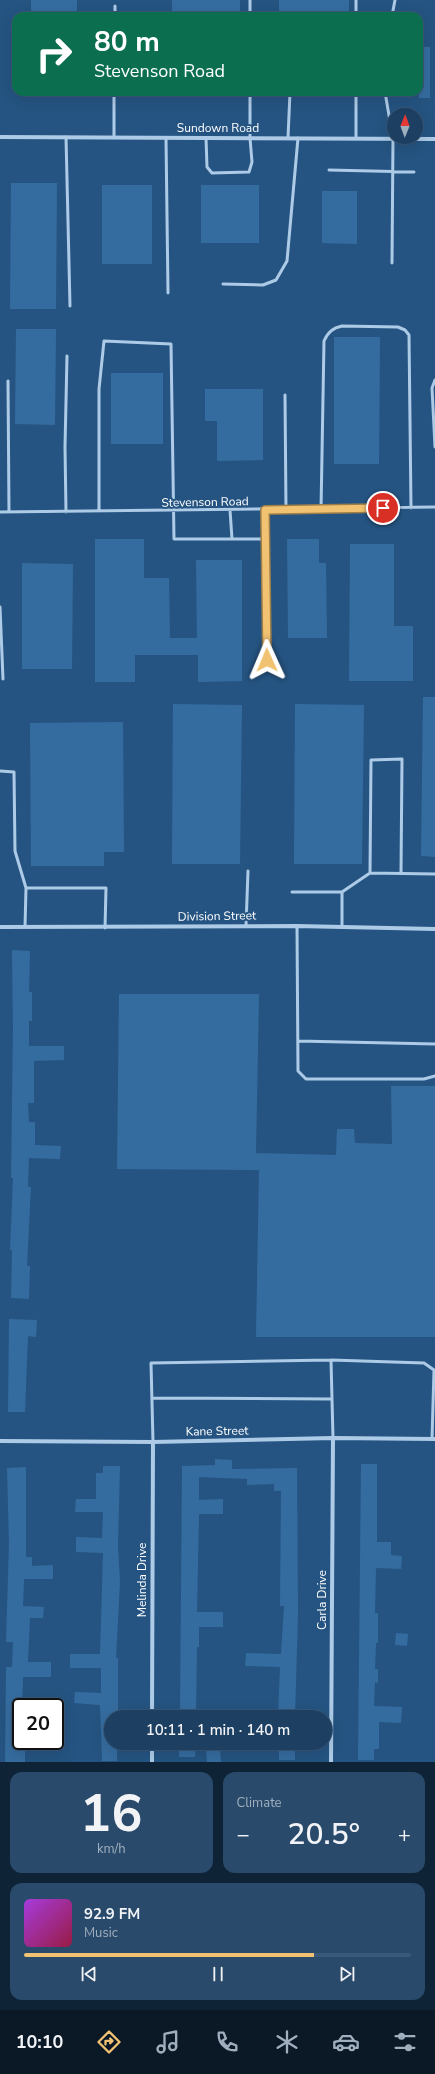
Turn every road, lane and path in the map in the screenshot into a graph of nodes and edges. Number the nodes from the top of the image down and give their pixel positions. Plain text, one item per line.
1 (250, 0) edge
2 (356, 0) edge
3 (395, 0) edge
4 (115, 6) dead end
5 (115, 12) edge
6 (250, 12) edge
7 (356, 12) edge
8 (393, 12) edge
9 (114, 96) edge
10 (250, 96) edge
11 (290, 96) edge
12 (356, 96) edge
13 (386, 96) edge
14 (388, 108) edge
15 (0, 137) edge
16 (66, 137) junction
17 (114, 137) junction
18 (166, 138) junction
19 (206, 138) junction
20 (250, 138) junction
21 (288, 138) junction
22 (298, 138) junction
23 (356, 138) junction
24 (387, 139) edge
25 (423, 139) edge
26 (435, 139) edge
27 (393, 144) edge
28 (329, 170) dead end
29 (393, 171) junction
30 (414, 172) dead end
31 (392, 263) dead end
32 (223, 284) dead end
33 (168, 293) dead end
34 (70, 306) dead end
35 (67, 356) dead end
36 (435, 380) edge
37 (8, 381) dead end
38 (285, 395) dead end
39 (435, 447) edge
40 (435, 507) edge
41 (411, 508) junction
42 (230, 510) junction
43 (265, 510) junction
44 (286, 510) junction
45 (321, 510) junction
46 (174, 511) junction
47 (0, 512) edge
48 (9, 512) junction
49 (66, 512) junction
50 (99, 512) junction
51 (232, 539) junction
52 (266, 539) junction
53 (0, 607) edge
54 (267, 660) dead end
55 (3, 678) dead end
56 (0, 771) edge
57 (248, 872) dead end
58 (370, 872) junction
59 (401, 873) junction
60 (435, 874) edge
61 (26, 888) junction
62 (292, 892) dead end
63 (342, 892) junction
64 (246, 926) junction
65 (298, 926) junction
66 (0, 927) edge
67 (25, 927) junction
68 (342, 927) junction
69 (105, 928) junction
70 (435, 929) edge
71 (298, 1041) junction
72 (435, 1044) edge
73 (435, 1076) edge
74 (331, 1360) junction
75 (152, 1398) junction
76 (332, 1399) junction
77 (333, 1438) junction
78 (434, 1439) edge
79 (0, 1442) edge
80 (153, 1442) junction
81 (152, 1710) edge
82 (152, 1750) edge
83 (152, 1762) edge
84 (331, 1762) edge

1 - 6 lane
2 - 7 lane
3 - 8 lane
4 - 5 lane
9 - 17 lane
10 - 20 lane
11 - 21 lane
12 - 23 lane
13 - 14 lane
15 - 16 street, Sundown Road
16 - 17 street, Sundown Road
16 - 34 lane
17 - 18 street, Sundown Road
18 - 19 street, Sundown Road
18 - 33 lane
19 - 20 street, Sundown Road
19 - 20 lane
20 - 21 street, Sundown Road
21 - 22 street, Sundown Road
22 - 23 street, Sundown Road
22 - 32 lane
23 - 24 street, Sundown Road
25 - 26 street, Sundown Road
27 - 29 lane
28 - 29 lane
29 - 30 lane
29 - 31 lane
35 - 49 lane
36 - 39 lane
37 - 48 lane
38 - 44 lane
40 - 41 lane, Stevenson Road
41 - 45 lane, Stevenson Road
41 - 45 lane
42 - 43 lane, Stevenson Road
42 - 46 lane, Stevenson Road
42 - 51 lane
43 - 44 lane, Stevenson Road
43 - 52 lane
44 - 45 lane, Stevenson Road
46 - 50 lane, Stevenson Road
46 - 50 lane
46 - 51 lane
47 - 48 lane, Stevenson Road
48 - 49 lane, Stevenson Road
49 - 50 lane, Stevenson Road
51 - 52 lane
52 - 54 lane
53 - 55 lane
56 - 61 lane
57 - 64 lane
58 - 59 lane
58 - 59 lane
58 - 63 lane
59 - 60 lane
61 - 67 lane
61 - 69 lane
62 - 63 lane
63 - 68 lane
64 - 65 street, Division Street
64 - 69 street, Division Street
65 - 68 street, Division Street
65 - 71 lane
66 - 67 street, Division Street
67 - 69 street, Division Street
68 - 70 street, Division Street
71 - 72 lane
71 - 73 lane
74 - 75 lane
74 - 76 lane
74 - 78 lane
75 - 76 lane
75 - 80 lane
76 - 77 lane
77 - 78 street, Kane Street
77 - 80 street, Kane Street
77 - 84 street, Carla Drive
79 - 80 street, Kane Street
80 - 81 street, Melinda Drive
82 - 83 street

